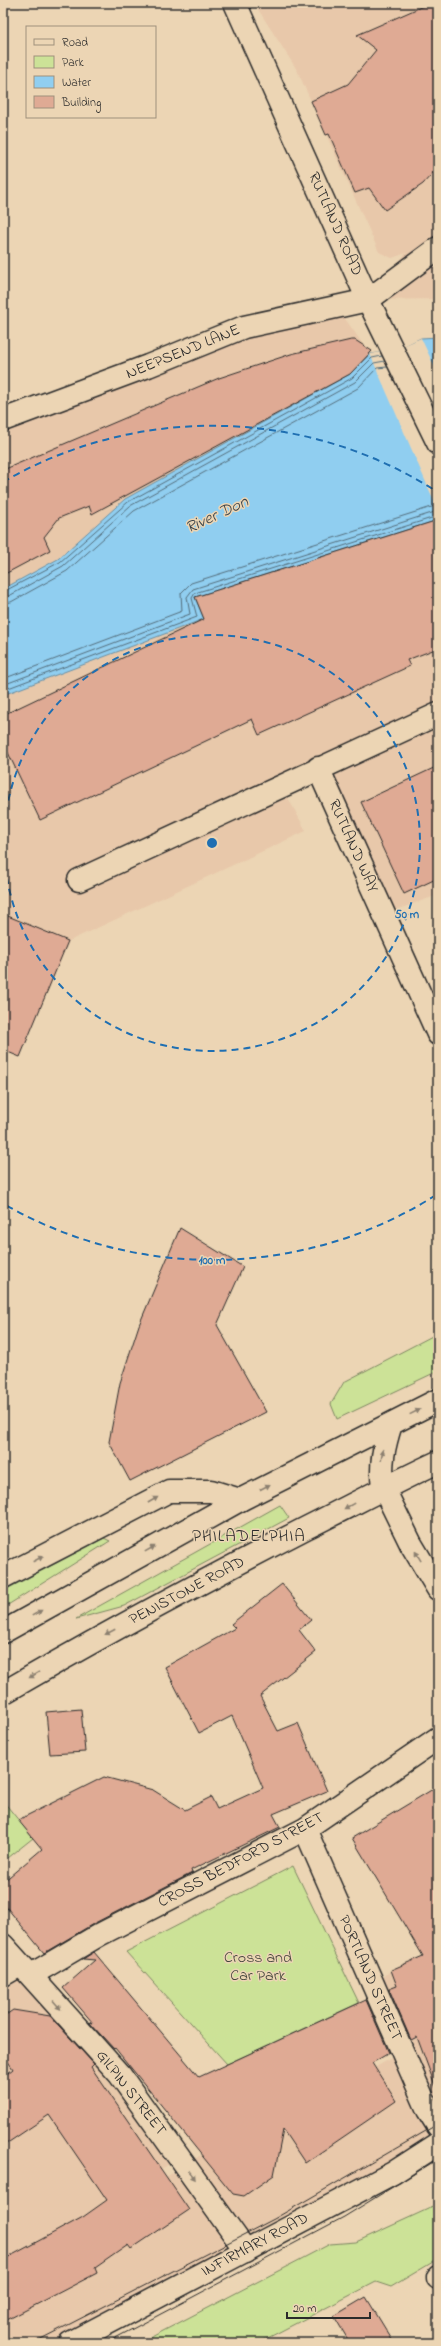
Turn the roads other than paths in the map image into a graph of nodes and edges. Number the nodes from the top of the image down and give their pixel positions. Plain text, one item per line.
1 (235, 3) edge
2 (438, 248) edge
3 (368, 300) junction
4 (3, 420) edge
5 (438, 443) edge
6 (438, 714) edge
7 (318, 768) junction
8 (79, 880) dead end
9 (438, 1034) edge
10 (438, 1400) edge
11 (391, 1424) junction
12 (438, 1462) edge
13 (383, 1487) junction
14 (240, 1500) junction
15 (3, 1577) edge
16 (438, 1589) edge
17 (3, 1632) edge
18 (3, 1693) edge
19 (438, 1738) edge
20 (305, 1829) junction
21 (3, 1945) edge
22 (18, 1972) edge
23 (438, 2126) edge
24 (438, 2144) edge
25 (246, 2251) junction
26 (70, 2343) edge

1 - 3 main road, RUTLAND ROAD
2 - 3 main road
3 - 4 main road, NEEPSEND LANE
3 - 5 main road, RUTLAND ROAD
6 - 7 main road
7 - 8 main road
7 - 9 main road, RUTLAND WAY
11 -> 10 main road
13 -> 11 main road
14 -> 11 main road
12 - 13 main road, PENISTONE ROAD
16 -> 13 main road
13 -> 18 main road, PENISTONE ROAD
15 -> 14 main road
17 -> 14 main road
19 - 20 main road, CROSS BEDFORD STREET
20 - 22 main road, CROSS BEDFORD STREET
20 - 23 main road, PORTLAND STREET
21 - 22 main road, GILPIN STREET
22 -> 25 main road, GILPIN STREET
24 - 25 main road, INFIRMARY ROAD
25 - 26 main road, INFIRMARY ROAD

